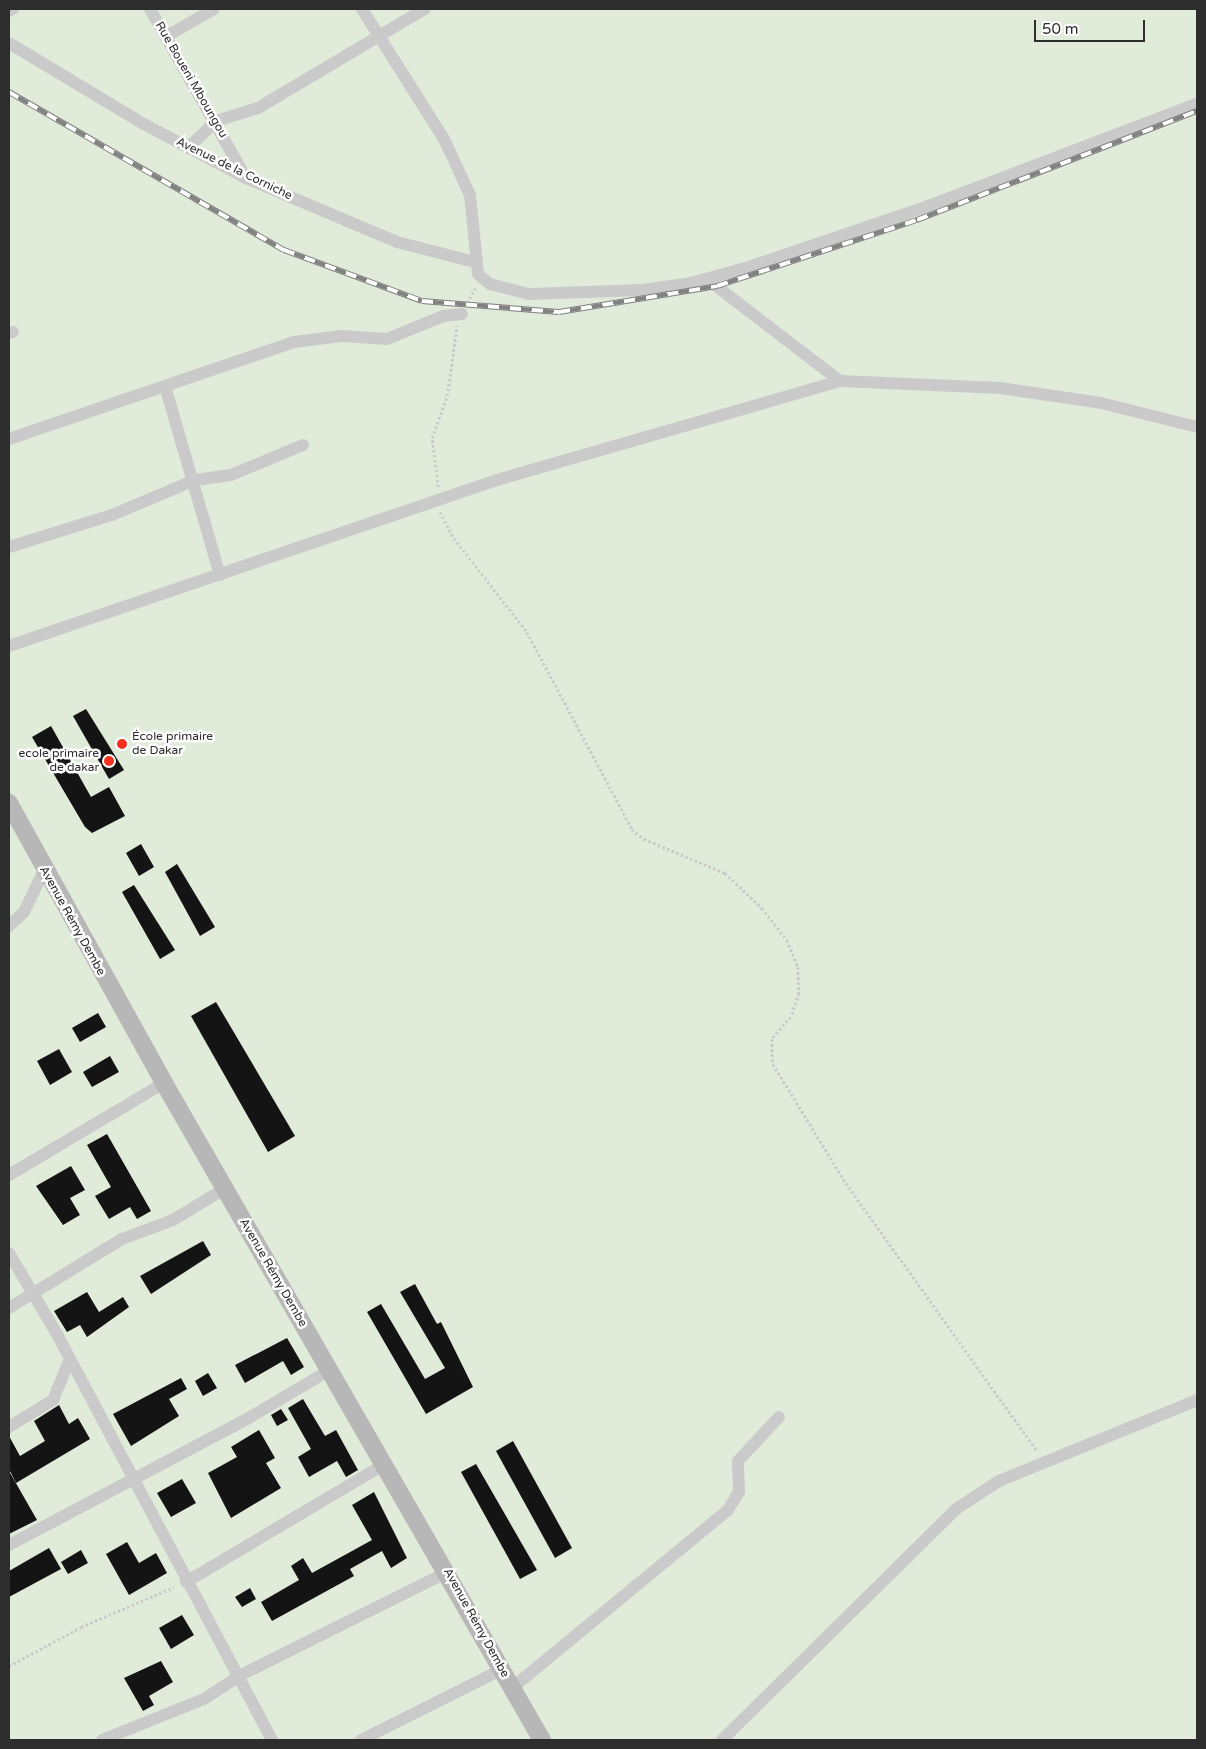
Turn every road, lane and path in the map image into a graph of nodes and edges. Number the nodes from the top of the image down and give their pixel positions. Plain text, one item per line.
1 (13, 9) edge
2 (150, 9) edge
3 (214, 9) edge
4 (362, 9) edge
5 (425, 9) edge
6 (9, 11) edge
7 (167, 36) junction
8 (378, 36) junction
9 (9, 43) edge
10 (1192, 106) edge
11 (216, 122) junction
12 (188, 148) junction
13 (246, 178) junction
14 (475, 262) junction
15 (480, 278) junction
16 (707, 279) junction
17 (462, 314) junction
18 (840, 381) junction
19 (165, 386) junction
20 (1197, 427) edge
21 (9, 439) edge
22 (303, 445) dead end
23 (195, 480) junction
24 (440, 499) junction
25 (9, 547) edge
26 (220, 575) junction
27 (9, 646) edge
28 (9, 802) edge
29 (44, 870) junction
30 (9, 926) edge
31 (164, 1083) junction
32 (9, 1175) edge
33 (224, 1189) junction
34 (9, 1253) edge
35 (31, 1294) junction
36 (9, 1308) edge
37 (70, 1359) junction
38 (330, 1370) junction
39 (1197, 1400) edge
40 (780, 1417) dead end
41 (9, 1427) edge
42 (1046, 1463) junction
43 (385, 1464) junction
44 (133, 1478) junction
45 (9, 1544) edge
46 (448, 1572) junction
47 (186, 1582) junction
48 (9, 1666) edge
49 (502, 1670) junction
50 (241, 1675) junction
51 (512, 1688) junction
52 (102, 1740) edge
53 (272, 1740) edge
54 (361, 1740) edge
55 (542, 1740) edge
56 (722, 1740) edge

1 - 6 street
2 - 7 street, Rue Boueni Mboungou
3 - 7 street
4 - 8 street
5 - 8 street
7 - 11 street, Rue Boueni Mboungou
8 - 11 street
8 - 14 street
9 - 12 street, Avenue de la Corniche
10 - 16 street
11 - 12 street
11 - 13 street, Rue Boueni Mboungou
12 - 13 street, Avenue de la Corniche
13 - 14 street, Avenue de la Corniche
14 - 15 street
15 - 16 street
15 - 17 path
16 - 18 street
17 - 19 street
17 - 24 path
18 - 20 street
18 - 24 street
19 - 21 street
19 - 23 street
22 - 23 street
23 - 25 street
23 - 26 street
24 - 26 street
24 - 42 path
26 - 27 street
28 - 29 street, Avenue Rémy Dembe
29 - 30 street
29 - 31 street, Avenue Rémy Dembe
31 - 32 street
31 - 33 street, Avenue Rémy Dembe
33 - 35 street
33 - 38 street, Avenue Rémy Dembe
34 - 35 street
35 - 36 street
35 - 37 street
37 - 41 street
37 - 44 street
38 - 43 street, Avenue Rémy Dembe
38 - 44 street
39 - 42 street
40 - 51 street
42 - 56 street
43 - 46 street, Avenue Rémy Dembe
43 - 47 street
44 - 45 street
44 - 47 street
46 - 49 street, Avenue Rémy Dembe
46 - 50 street
47 - 48 path
47 - 50 street
49 - 51 street, Avenue Rémy Dembe
49 - 54 street
50 - 52 street
50 - 53 street
51 - 55 street, Avenue Rémy Dembe

